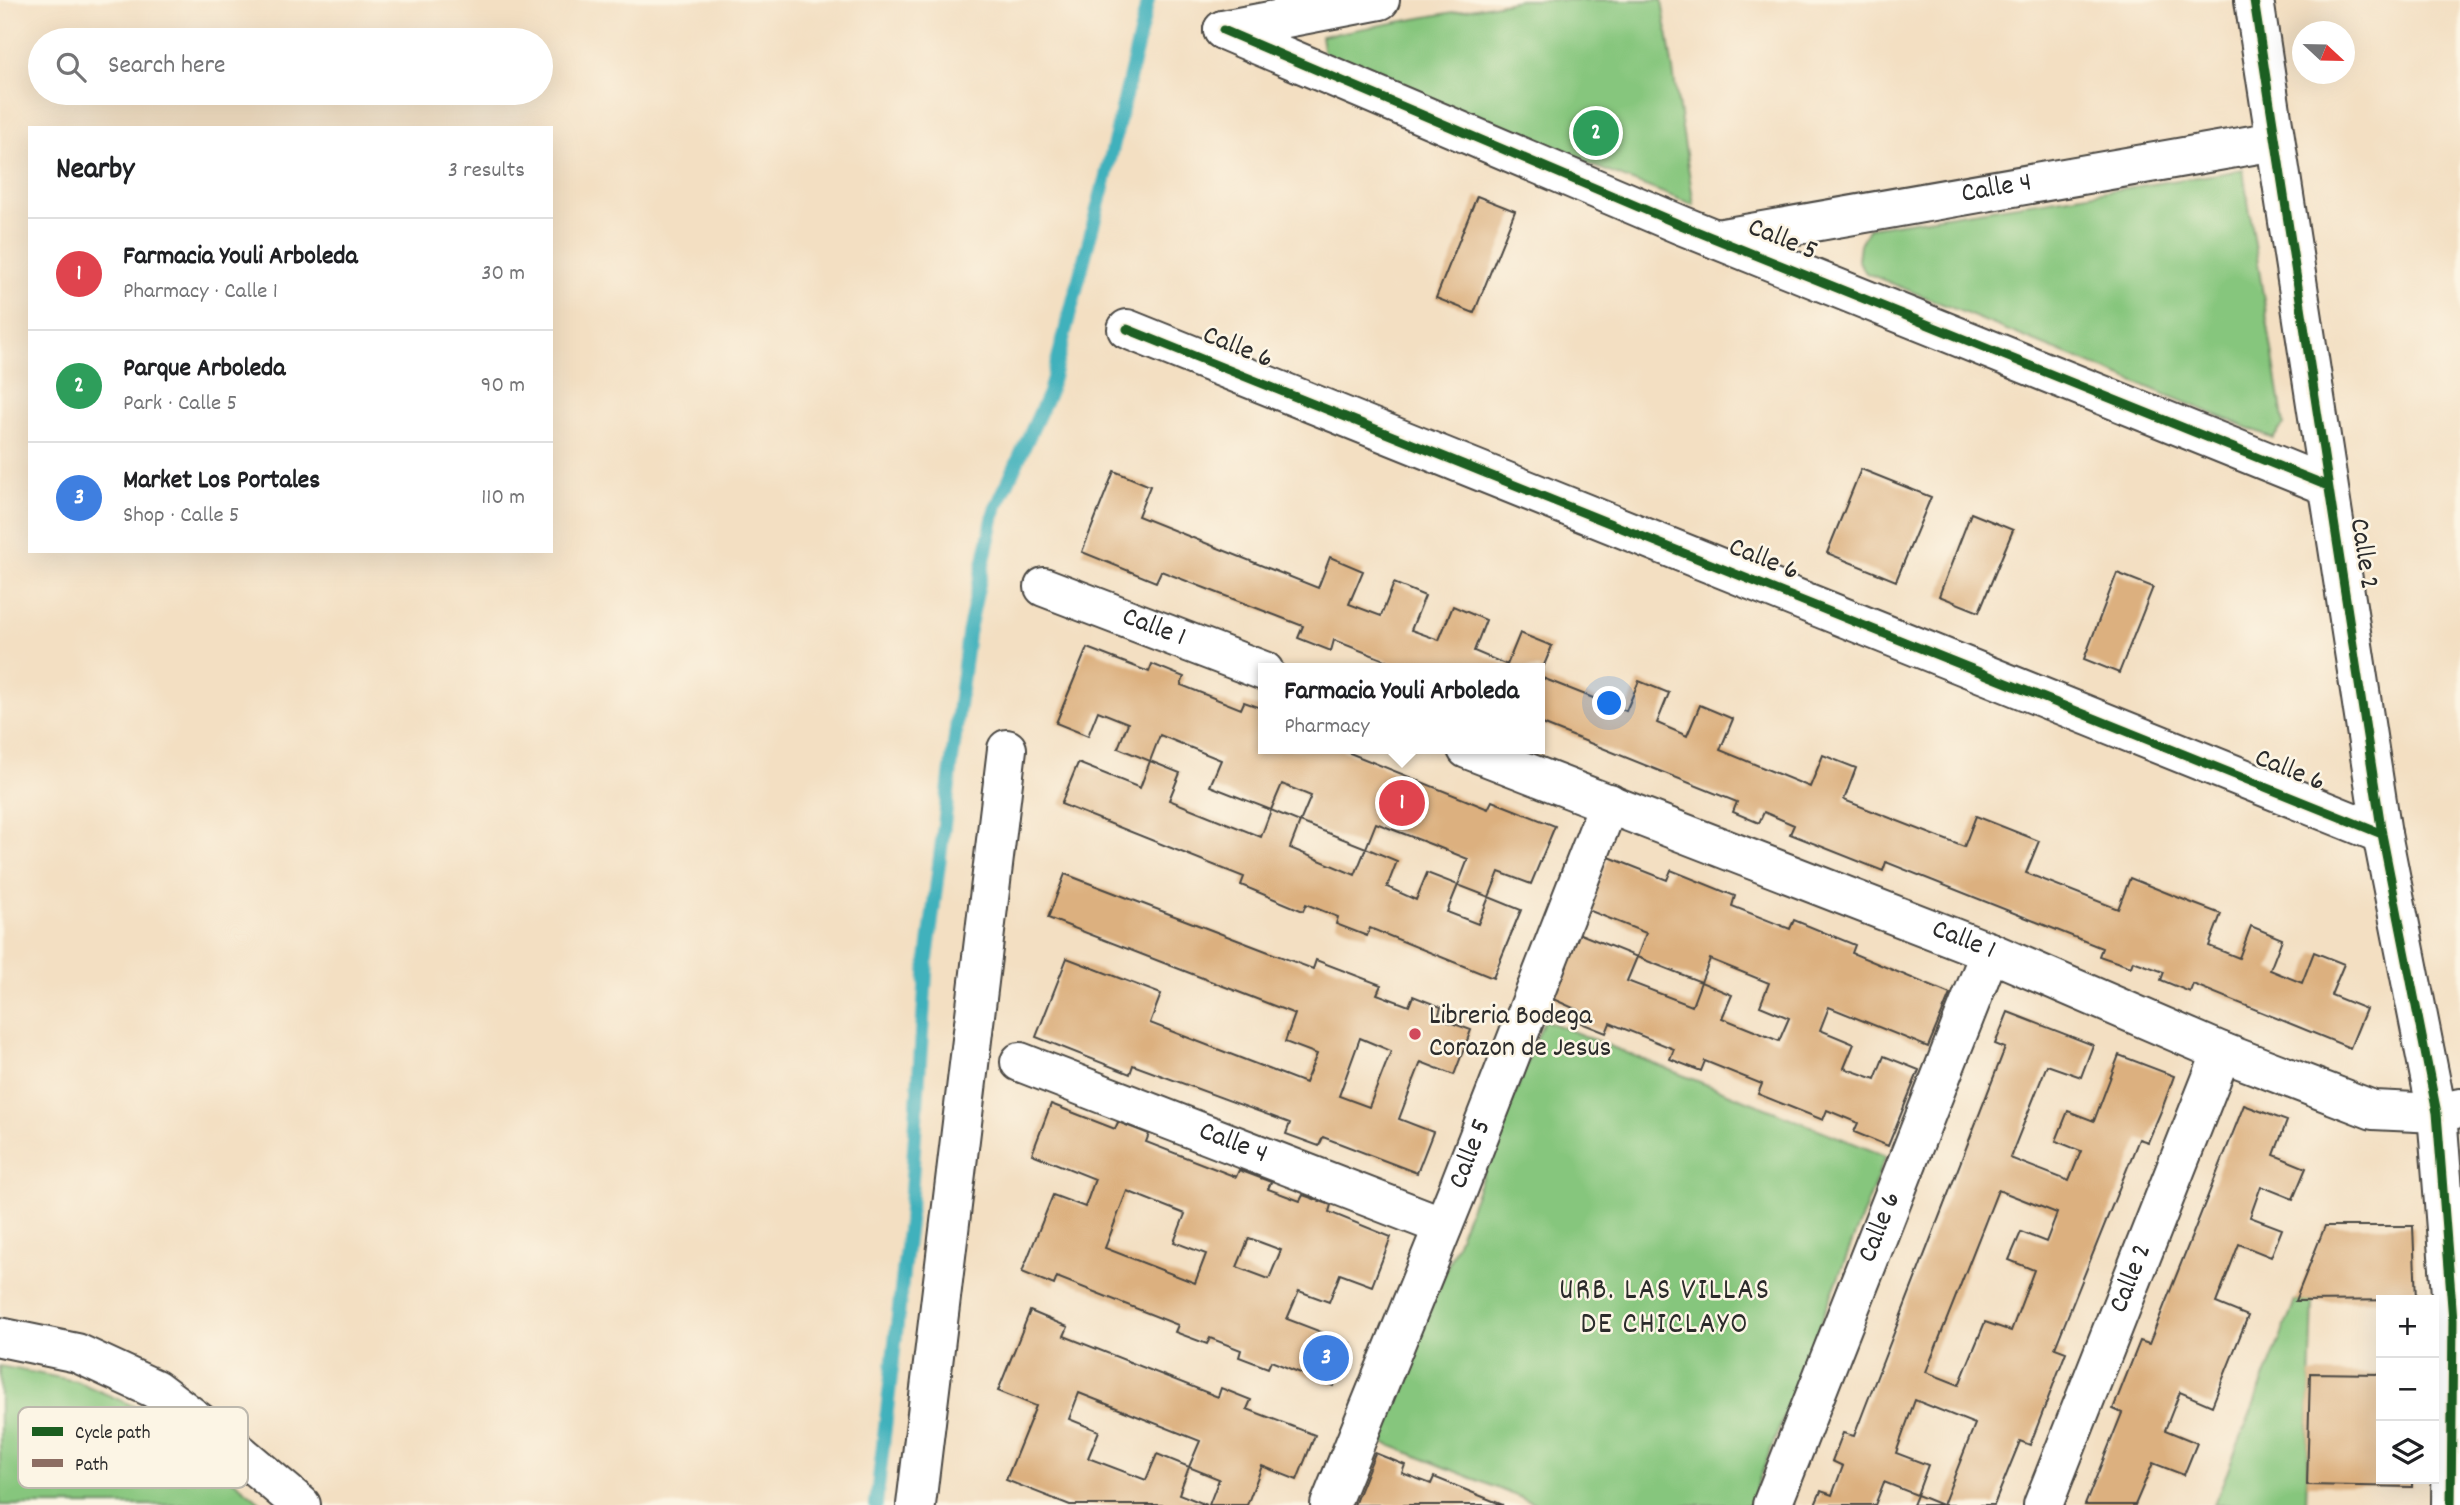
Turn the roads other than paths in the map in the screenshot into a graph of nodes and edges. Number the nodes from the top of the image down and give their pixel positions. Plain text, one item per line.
1 (1380, 0) edge
2 (2254, 0) edge
3 (2275, 141) junction
4 (1717, 239) junction
5 (1126, 330) dead end
6 (2328, 486) junction
7 (1044, 587) dead end
8 (1258, 669) edge
9 (1007, 749) dead end
10 (1480, 754) edge
11 (1609, 803) junction
12 (2382, 834) junction
13 (1990, 953) junction
14 (2222, 1052) junction
15 (1020, 1062) dead end
16 (2449, 1111) edge
17 (1443, 1226) junction
18 (0, 1337) edge
19 (179, 1407) edge
20 (248, 1460) edge
21 (301, 1505) edge
22 (916, 1505) edge
23 (1330, 1505) edge
24 (1772, 1505) edge
25 (2042, 1505) edge
26 (2451, 1505) edge

1 - 4 street, Calle 5
2 - 3 street, Calle 2
3 - 4 street, Calle 4
3 - 6 street, Calle 2
4 - 6 street, Calle 5
5 - 12 street, Calle 6
6 - 12 street, Calle 2
7 - 8 street, Calle 1
9 - 22 street
10 - 11 street, Calle 1
11 - 13 street, Calle 1
11 - 17 street, Calle 5
12 - 16 street, Calle 2
13 - 14 street, Calle 1
13 - 24 street, Calle 6
14 - 16 street, Calle 1
14 - 25 street, Calle 2
15 - 17 street, Calle 4
16 - 26 street, Calle 2
17 - 23 street, Calle 5
18 - 19 street
20 - 21 street

